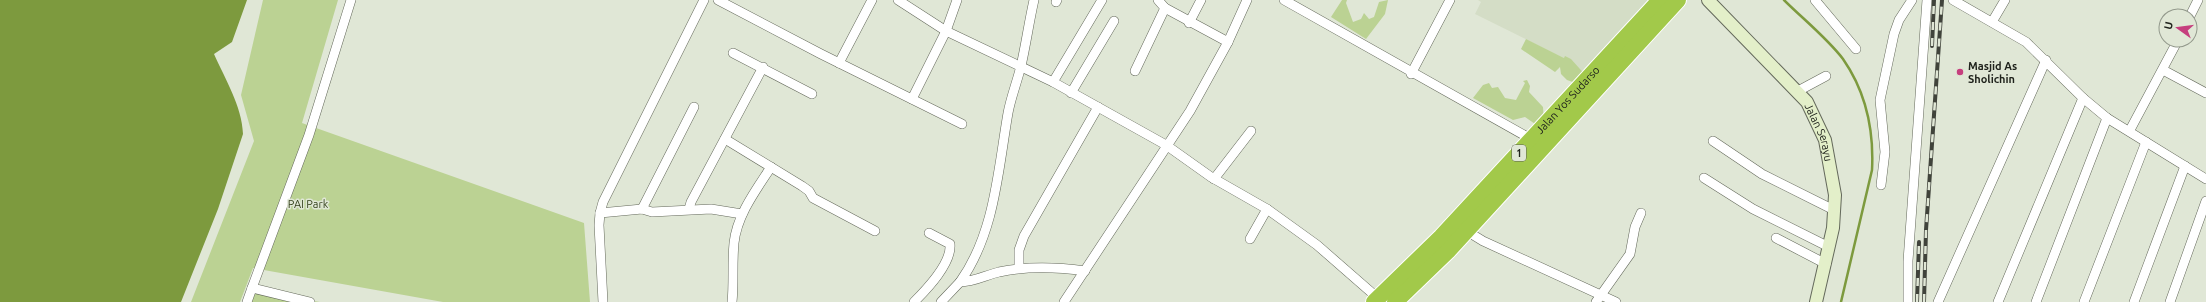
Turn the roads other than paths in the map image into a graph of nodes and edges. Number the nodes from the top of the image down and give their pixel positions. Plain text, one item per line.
1 (351, 0) edge
2 (704, 0) edge
3 (718, 0) edge
4 (872, 0) edge
5 (898, 0) edge
6 (957, 0) edge
7 (1034, 0) edge
8 (1102, 0) edge
9 (1158, 0) edge
10 (1201, 0) edge
11 (1247, 0) edge
12 (1284, 0) edge
13 (1450, 0) edge
14 (1660, 0) edge
15 (1678, 0) edge
16 (1708, 0) edge
17 (1815, 0) edge
18 (1912, 0) edge
19 (1927, 0) edge
20 (1953, 0) edge
21 (2005, 0) edge
22 (1165, 8) junction
23 (1114, 21) dead end
24 (1992, 22) junction
25 (1189, 23) junction
26 (946, 31) junction
27 (1228, 42) junction
28 (2174, 48) edge
29 (1856, 49) dead end
30 (733, 53) dead end
31 (2046, 60) junction
32 (839, 63) junction
33 (1021, 66) junction
34 (763, 68) junction
35 (2163, 70) junction
36 (1135, 71) dead end
37 (1411, 74) junction
38 (1826, 76) dead end
39 (1053, 82) junction
40 (1798, 91) junction
41 (1071, 93) junction
42 (2206, 93) edge
43 (812, 94) dead end
44 (2083, 98) junction
45 (912, 99) junction
46 (694, 107) dead end
47 (1098, 107) junction
48 (2107, 118) junction
49 (962, 124) dead end
50 (2130, 130) junction
51 (1250, 131) dead end
52 (725, 139) junction
53 (1531, 140) junction
54 (1713, 141) dead end
55 (2146, 142) junction
56 (1166, 145) junction
57 (2185, 166) junction
58 (771, 167) junction
59 (1704, 178) dead end
60 (1214, 179) junction
61 (2206, 179) edge
62 (1881, 186) dead end
63 (2206, 201) edge
64 (642, 209) junction
65 (1267, 209) junction
66 (689, 210) junction
67 (1834, 210) junction
68 (600, 213) junction
69 (1641, 213) dead end
70 (742, 214) junction
71 (1465, 230) junction
72 (875, 231) dead end
73 (929, 233) dead end
74 (1776, 238) dead end
75 (1250, 239) dead end
76 (1829, 247) junction
77 (1826, 264) junction
78 (1019, 268) junction
79 (1085, 271) junction
80 (960, 282) junction
81 (252, 288) junction
82 (1598, 299) edge
83 (1378, 301) edge
84 (247, 302) edge
85 (310, 302) edge
86 (603, 302) edge
87 (732, 302) edge
88 (914, 302) edge
89 (941, 302) edge
90 (1064, 302) edge
91 (1395, 302) edge
92 (1616, 302) edge
93 (1816, 302) edge
94 (1908, 302) edge
95 (1938, 302) edge
96 (1998, 302) edge
97 (2036, 302) edge
98 (2084, 302) edge
99 (2134, 302) edge
100 (2170, 302) edge

1 - 81 street
2 - 68 street
3 - 32 street
4 - 32 street
5 - 26 street
6 - 26 street
7 - 33 street
8 - 39 street
9 - 22 street
10 - 25 street
11 - 27 street
12 - 37 street
13 - 37 street
14 - 53 highway, Jalan Yos Sudarso / 1
15 - 71 highway, Jalan Yos Sudarso / 1
16 - 40 street, Jalan Serayu
17 - 29 street
18 - 62 street
19 - 94 street
20 - 24 street
21 - 24 street
22 - 25 street
22 - 36 street
23 - 41 street
24 - 31 street
25 - 27 street
26 - 33 street
26 - 45 street
27 - 56 street
28 - 35 street
30 - 34 street
31 - 44 street
31 - 95 street
32 - 45 street
33 - 39 street
33 - 80 street
34 - 43 street
34 - 52 street
35 - 42 street
35 - 50 street
37 - 53 street
38 - 40 street
39 - 41 street
40 - 67 street, Jalan Serayu
41 - 47 street
44 - 48 street
44 - 96 street
45 - 49 street
46 - 64 street
47 - 56 street
47 - 78 street
48 - 50 street
48 - 97 street
50 - 55 street
51 - 60 street
52 - 58 street
52 - 66 street
53 - 83 highway, Jalan Yos Sudarso / 1
54 - 67 street
55 - 57 street
55 - 98 street
56 - 60 street
56 - 79 street
57 - 61 street
57 - 99 street
58 - 70 street
58 - 72 street
59 - 76 street
60 - 65 street
63 - 100 street
64 - 66 street
64 - 68 street
65 - 75 street
65 - 83 street
66 - 70 street
67 - 76 street, Jalan Serayu
68 - 86 street
69 - 82 street
70 - 87 street
71 - 82 street
71 - 91 highway, Jalan Yos Sudarso / 1
73 - 88 street
74 - 77 street
76 - 77 street, Jalan Serayu
77 - 93 street, Jalan Serayu
78 - 79 street
78 - 80 street
79 - 90 street
80 - 89 street
81 - 84 street
81 - 85 street
82 - 92 street

